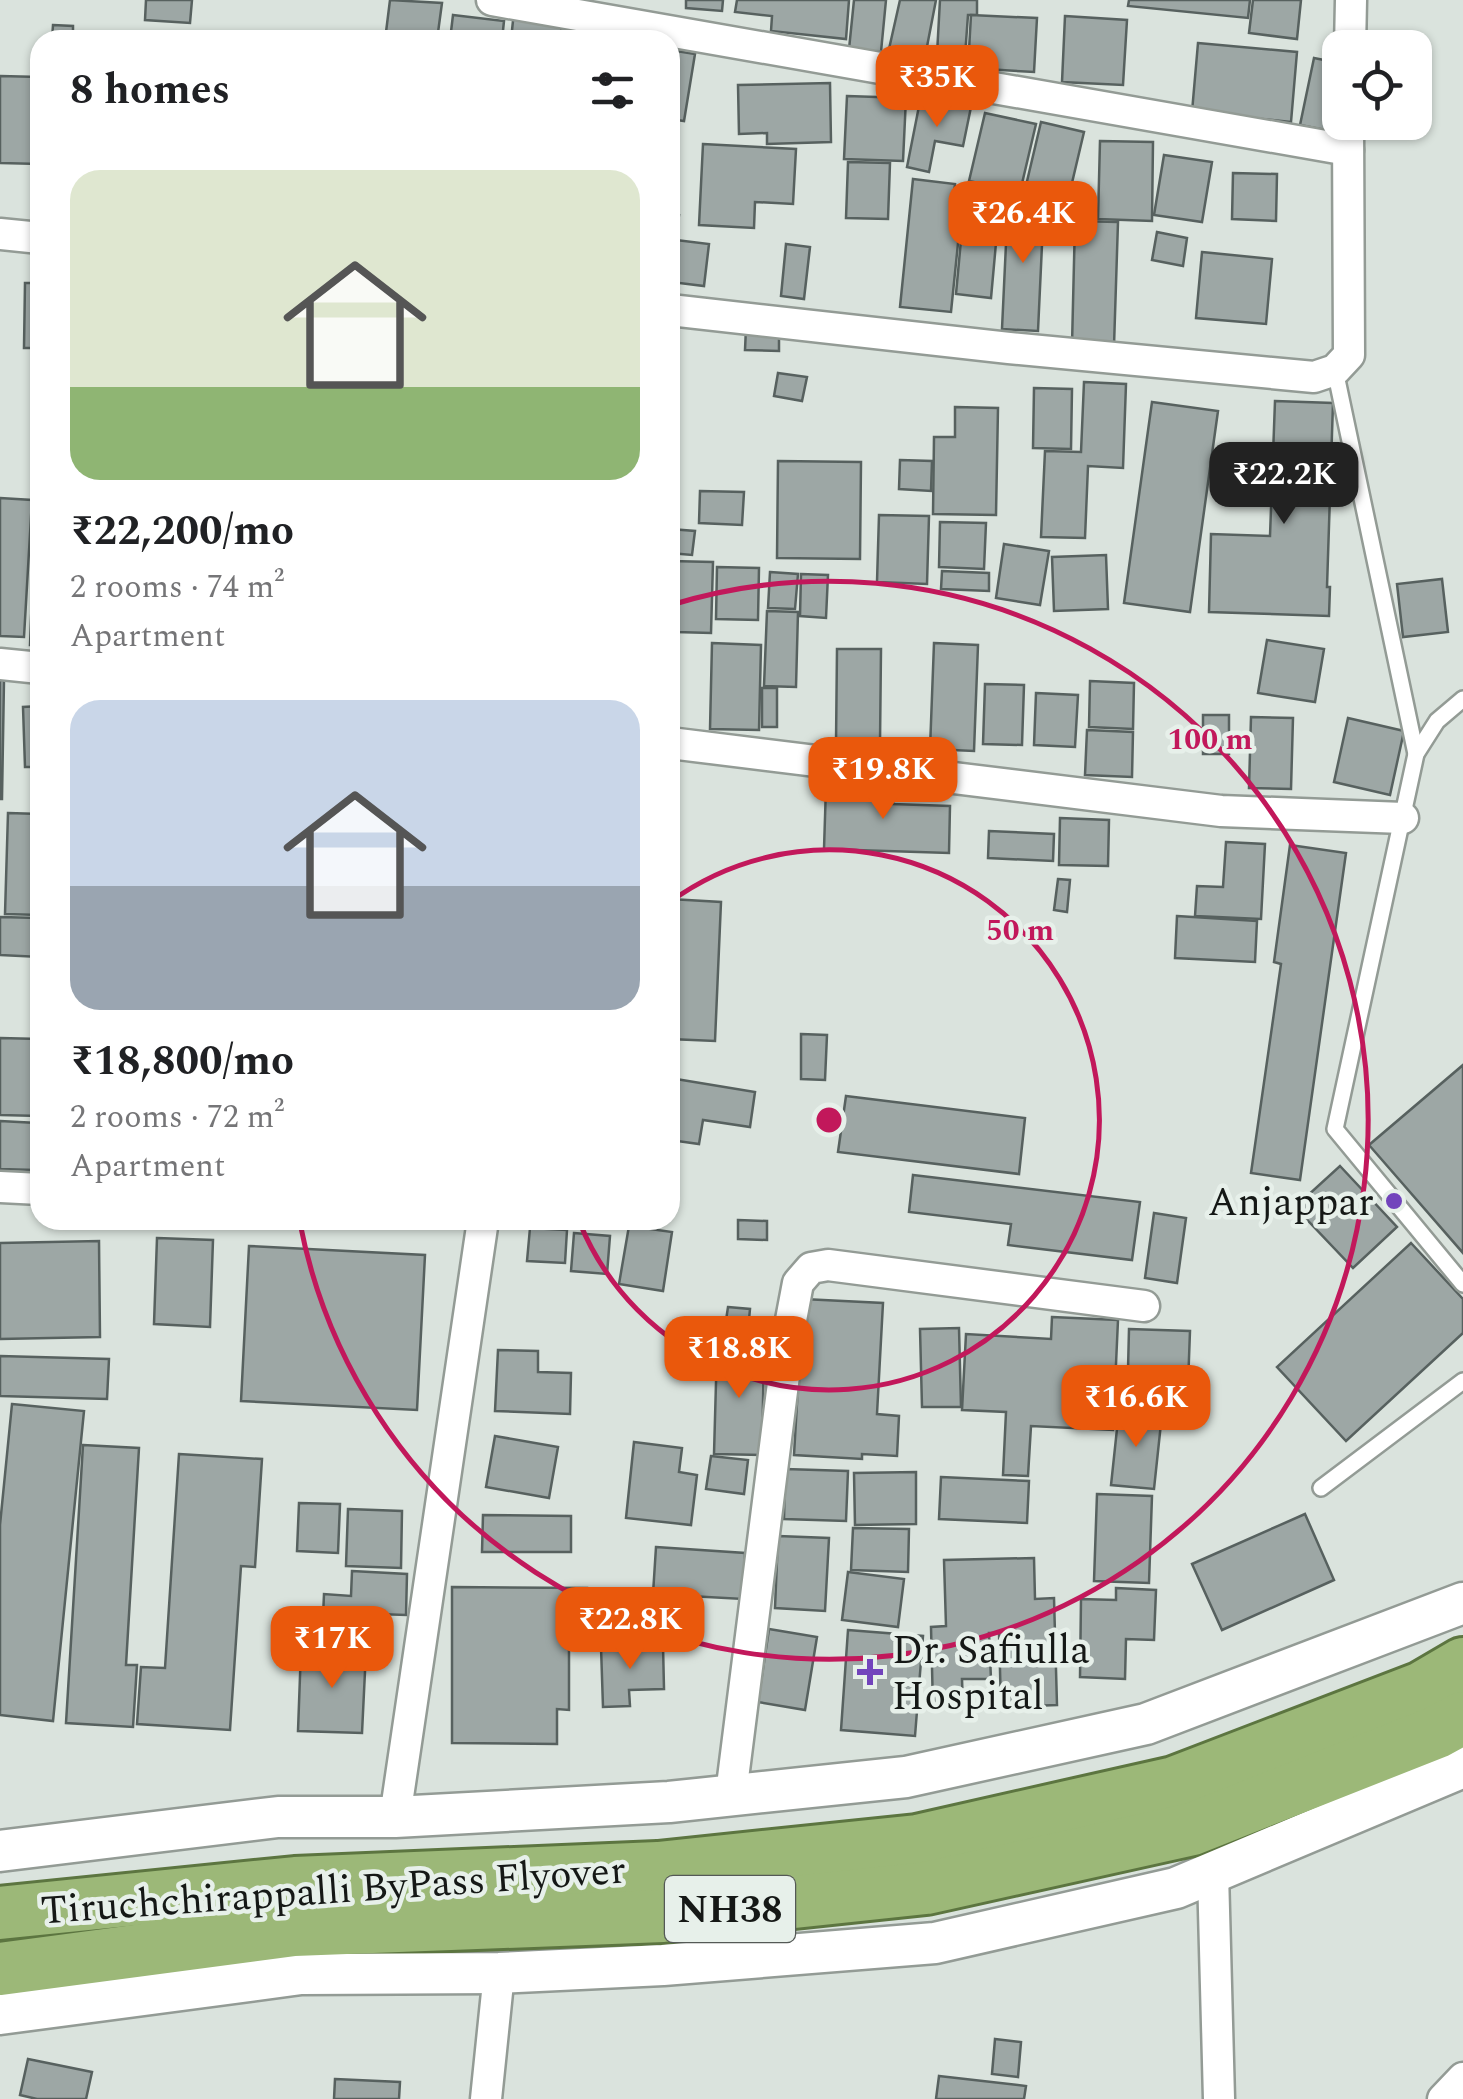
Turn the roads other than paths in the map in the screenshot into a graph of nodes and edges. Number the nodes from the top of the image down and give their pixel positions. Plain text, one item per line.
1 (492, 0) edge
2 (1351, 0) edge
3 (662, 14) edge
4 (1350, 30) edge
5 (1322, 131) edge
6 (1348, 140) edge
7 (0, 234) edge
8 (30, 237) edge
9 (680, 311) edge
10 (1335, 370) junction
11 (0, 664) edge
12 (30, 667) edge
13 (1463, 699) edge
14 (680, 744) edge
15 (1416, 754) junction
16 (1403, 818) junction
17 (0, 1187) edge
18 (30, 1188) edge
19 (482, 1230) edge
20 (1463, 1284) edge
21 (1144, 1306) dead end
22 (1463, 1381) edge
23 (1321, 1488) dead end
24 (1463, 1603) edge
25 (1450, 1714) edge
26 (731, 1794) junction
27 (395, 1817) junction
28 (0, 1851) edge
29 (1213, 1873) junction
30 (0, 1912) edge
31 (0, 1969) edge
32 (500, 1972) junction
33 (0, 2014) edge
34 (1463, 2078) edge
35 (486, 2099) edge
36 (1218, 2099) edge
37 (1443, 2099) edge

1 - 3 street
2 - 4 street
3 - 5 street
6 - 10 street
7 - 8 street
9 - 10 street
10 - 15 lane
11 - 12 street
13 - 15 lane
14 - 16 street
15 - 16 lane
16 - 20 lane
17 - 18 street
19 - 27 street
21 - 26 street
22 - 23 lane
24 - 26 street
25 - 29 street
25 - 30 highway, Tiruchchirappalli ByPass Flyover / NH38
25 - 31 highway, Tiruchchirappalli ByPass Flyover / NH38
26 - 27 street
27 - 28 street
29 - 32 street
29 - 36 street
32 - 33 street
32 - 35 street
34 - 37 street

